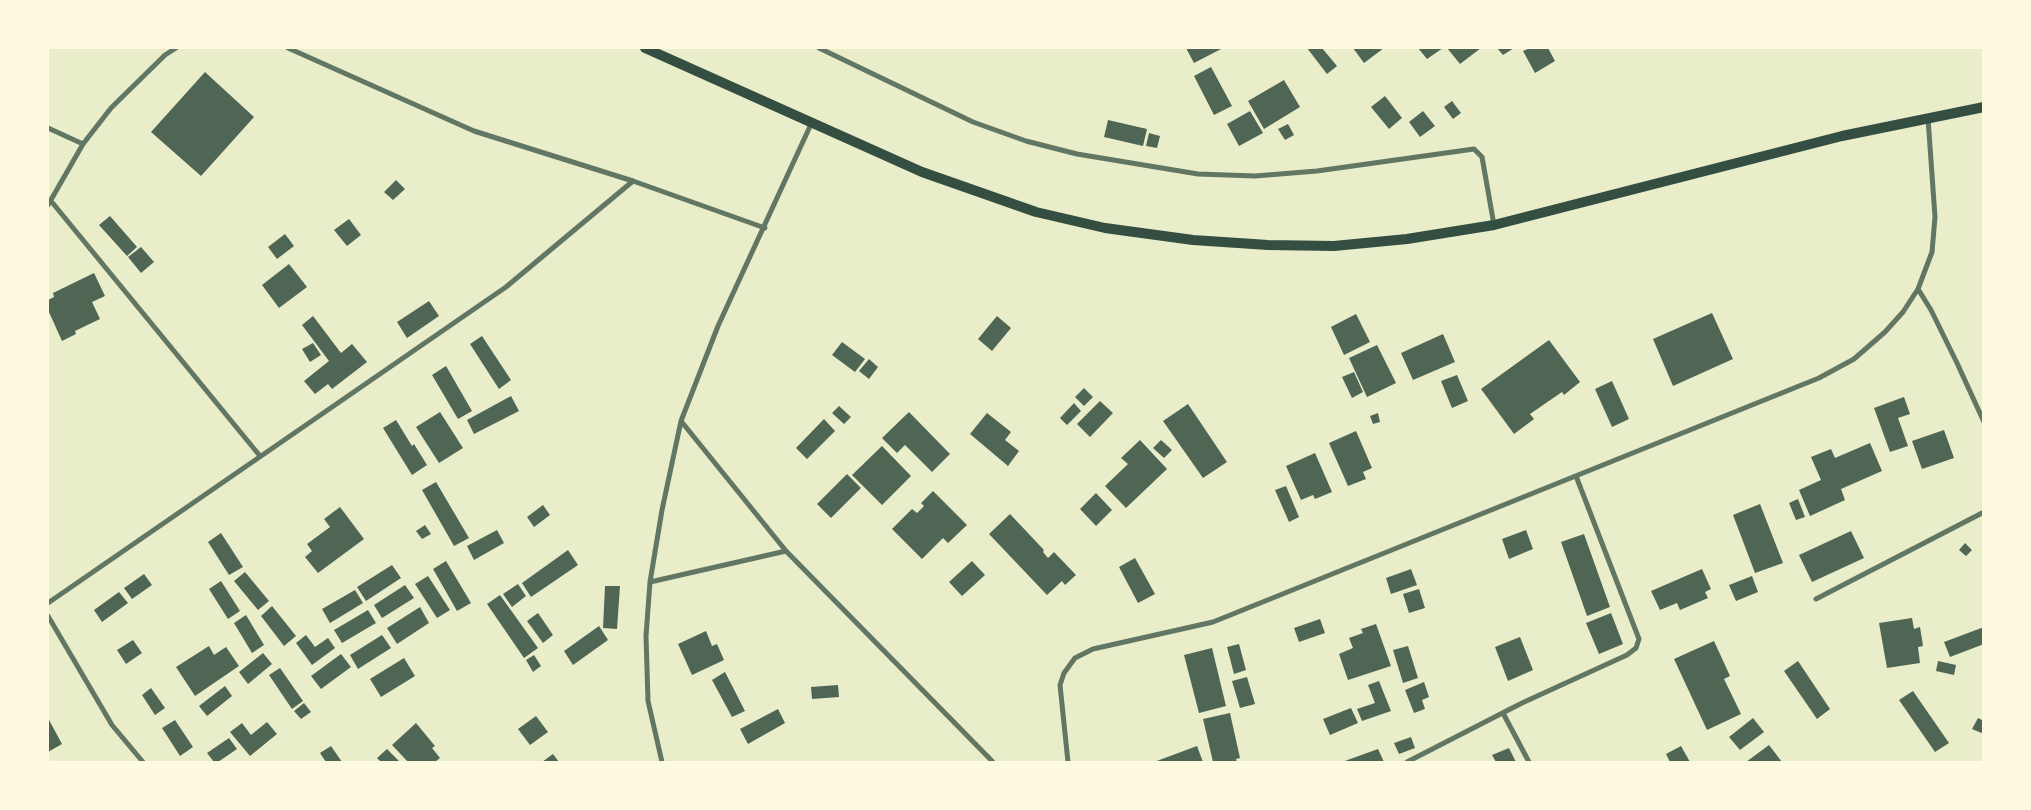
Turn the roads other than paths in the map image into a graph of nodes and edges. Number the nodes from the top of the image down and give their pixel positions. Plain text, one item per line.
1 (176, 48) edge
2 (288, 48) edge
3 (645, 48) edge
4 (819, 48) edge
5 (1984, 107) edge
6 (1928, 118) junction
7 (812, 122) junction
8 (48, 128) edge
9 (83, 144) junction
10 (633, 181) junction
11 (49, 203) edge
12 (1494, 225) junction
13 (765, 228) junction
14 (1918, 289) junction
15 (680, 421) junction
16 (1984, 422) edge
17 (260, 456) junction
18 (1576, 476) junction
19 (1984, 512) edge
20 (786, 551) junction
21 (650, 582) junction
22 (1816, 599) dead end
23 (48, 603) edge
24 (48, 616) edge
25 (1503, 713) junction
26 (143, 762) edge
27 (662, 762) edge
28 (993, 762) edge
29 (1068, 762) edge
30 (1407, 762) edge
31 (1528, 762) edge

1 - 9 street
2 - 10 street
3 - 7 main road
4 - 12 street
5 - 6 main road
6 - 12 main road
6 - 14 street
7 - 12 main road
7 - 13 street
8 - 9 street
9 - 11 street
10 - 13 street
10 - 17 street
11 - 17 street
13 - 15 street
14 - 16 street
14 - 18 street
15 - 20 street
15 - 21 street
17 - 23 street
18 - 25 street
18 - 29 street
19 - 22 street
20 - 21 street
20 - 28 street
21 - 27 street
24 - 26 street
25 - 30 street
25 - 31 street

